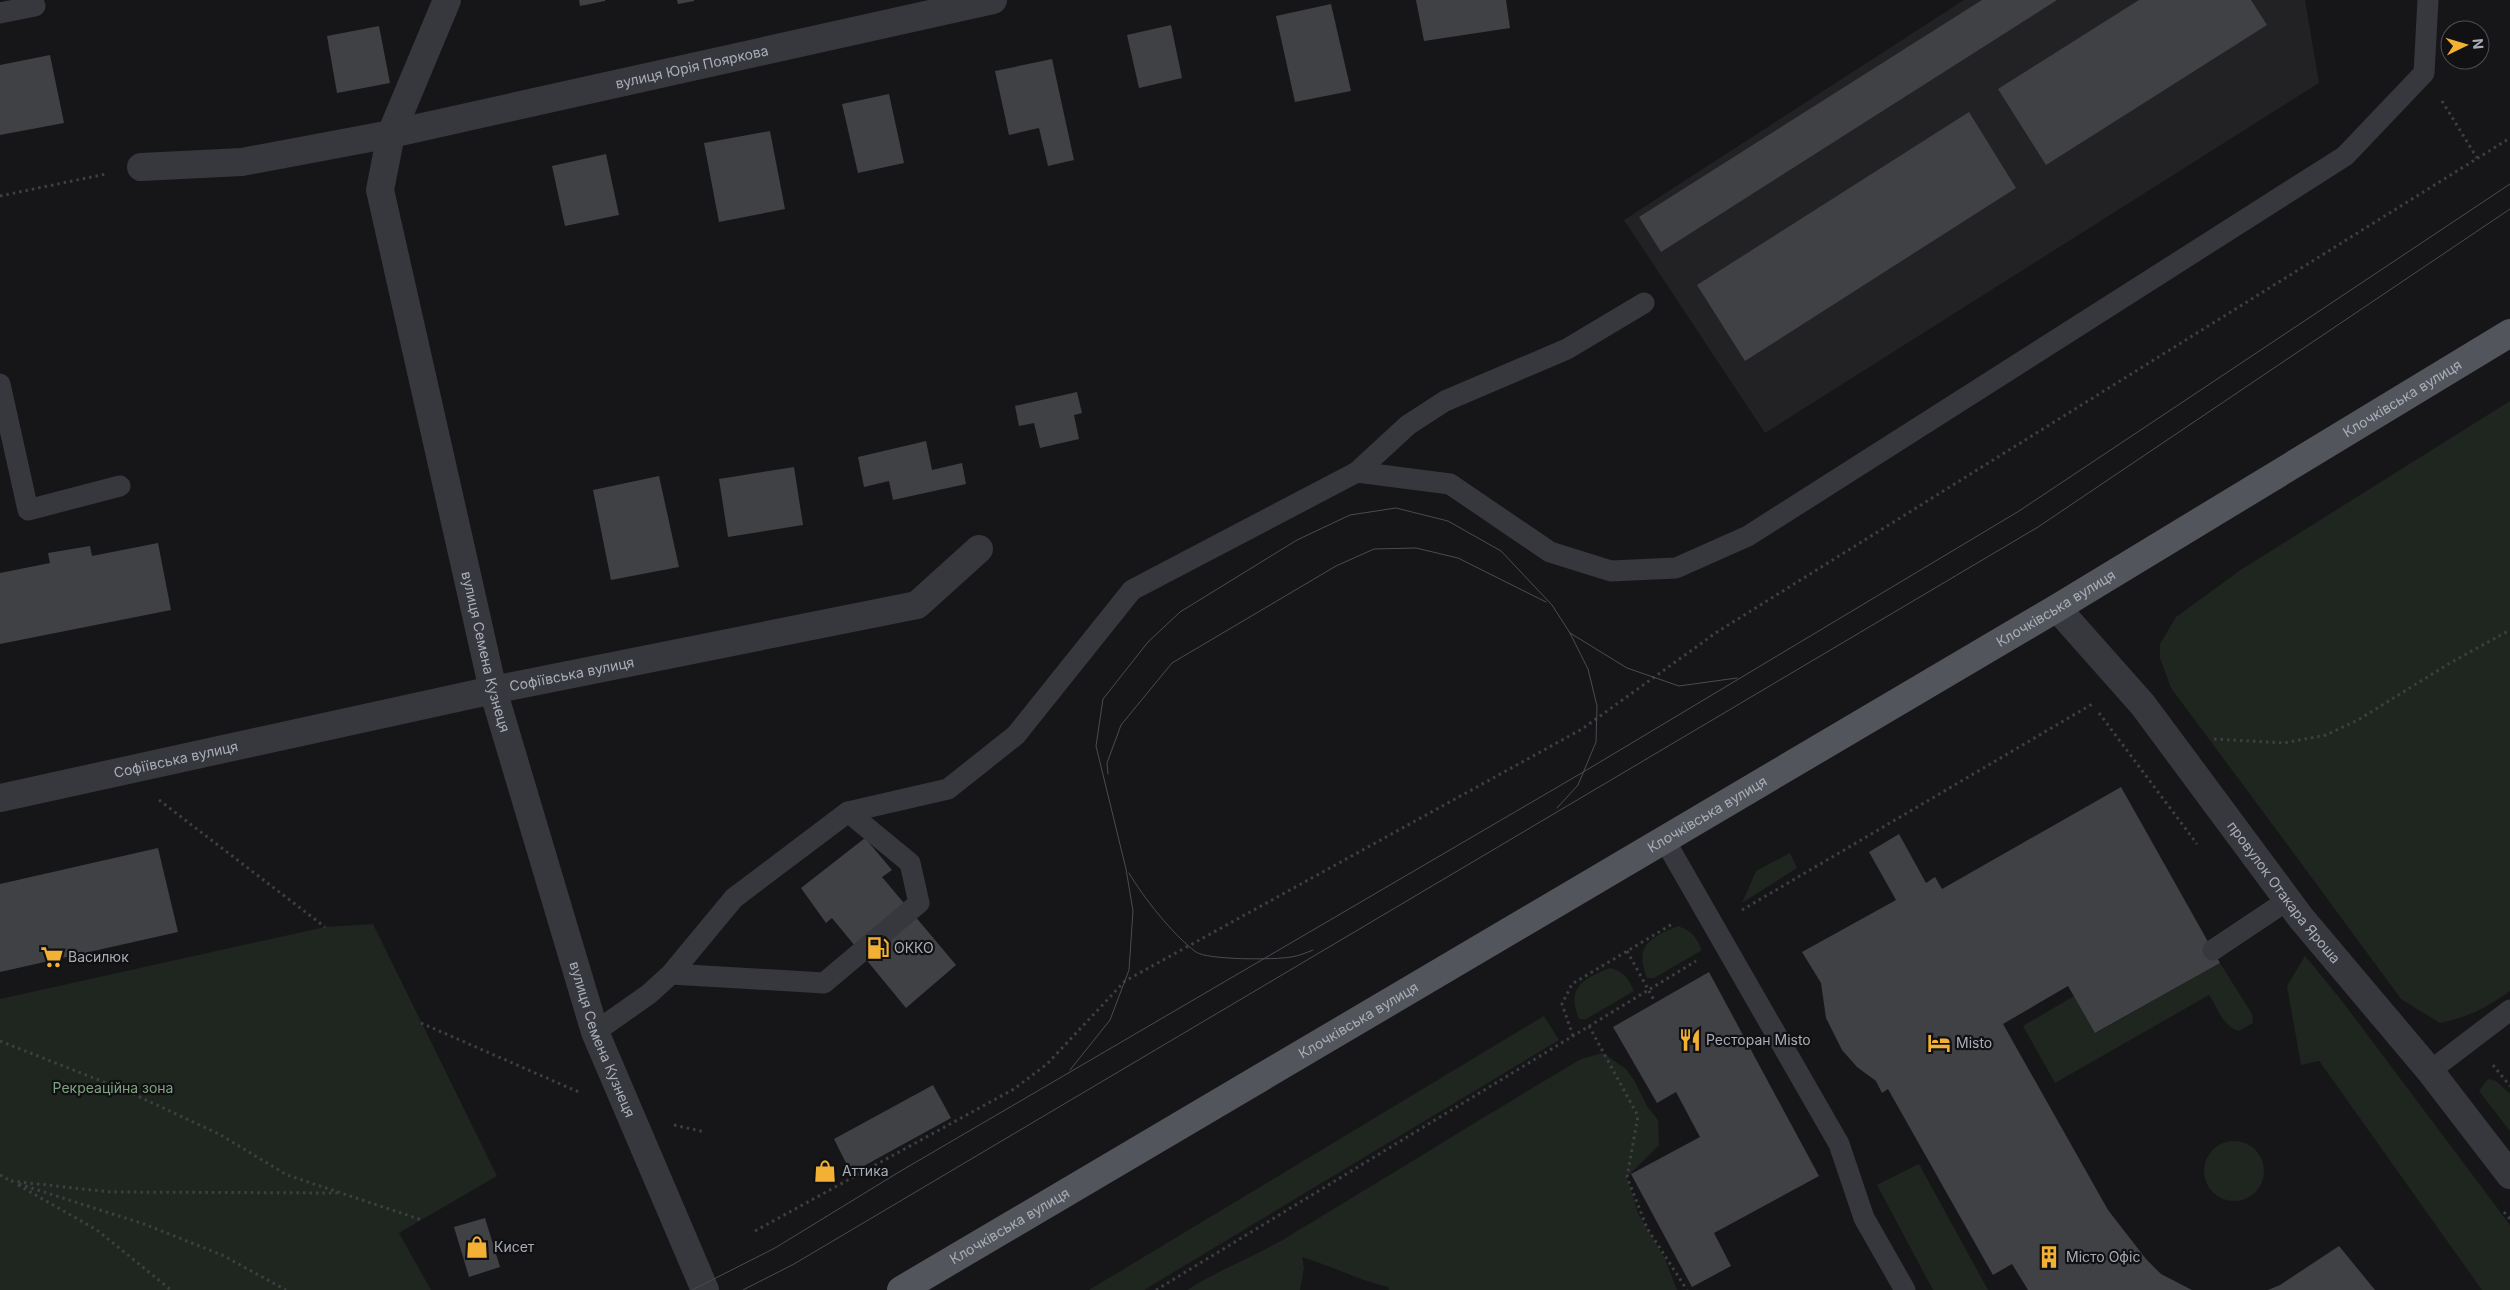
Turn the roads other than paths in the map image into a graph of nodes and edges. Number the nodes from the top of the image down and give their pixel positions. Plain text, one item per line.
1 (447, 0) edge
2 (994, 0) edge
3 (2428, 0) edge
4 (35, 6) dead end
5 (0, 13) edge
6 (391, 134) junction
7 (141, 167) road end
8 (1644, 303) dead end
9 (2510, 333) edge
10 (0, 384) edge
11 (1357, 472) junction
12 (120, 486) dead end
13 (979, 549) dead end
14 (2057, 608) junction
15 (493, 690) junction
16 (0, 798) edge
17 (848, 812) junction
18 (1664, 839) junction
19 (2288, 900) junction
20 (2213, 950) dead end
21 (671, 974) junction
22 (2510, 1010) edge
23 (595, 1032) junction
24 (2430, 1071) junction
25 (2510, 1175) edge
26 (705, 1290) edge
27 (901, 1290) edge
28 (1905, 1290) edge

1 - 6 street, вулиця Семена Кузнеця
2 - 6 street, вулиця Юрія Пояркова
3 - 11 lane
4 - 5 lane
6 - 7 street, вулиця Юрія Пояркова
6 - 15 street, вулиця Семена Кузнеця
8 - 11 lane
9 - 14 main road, Клочківська вулиця
10 - 12 lane
11 - 17 lane
13 - 15 street, Софіївська вулиця
14 - 18 main road, Клочківська вулиця
14 - 19 street, провулок Отакара Яроша
15 - 16 street, Софіївська вулиця
15 - 23 street, вулиця Семена Кузнеця
17 - 21 lane
17 - 21 lane
18 - 27 main road, Клочківська вулиця
18 - 28 lane
19 - 20 lane
19 - 24 street, провулок Отакара Яроша
21 - 23 lane
22 - 24 lane
23 - 26 street, вулиця Семена Кузнеця
24 - 25 street, провулок Отакара Яроша

